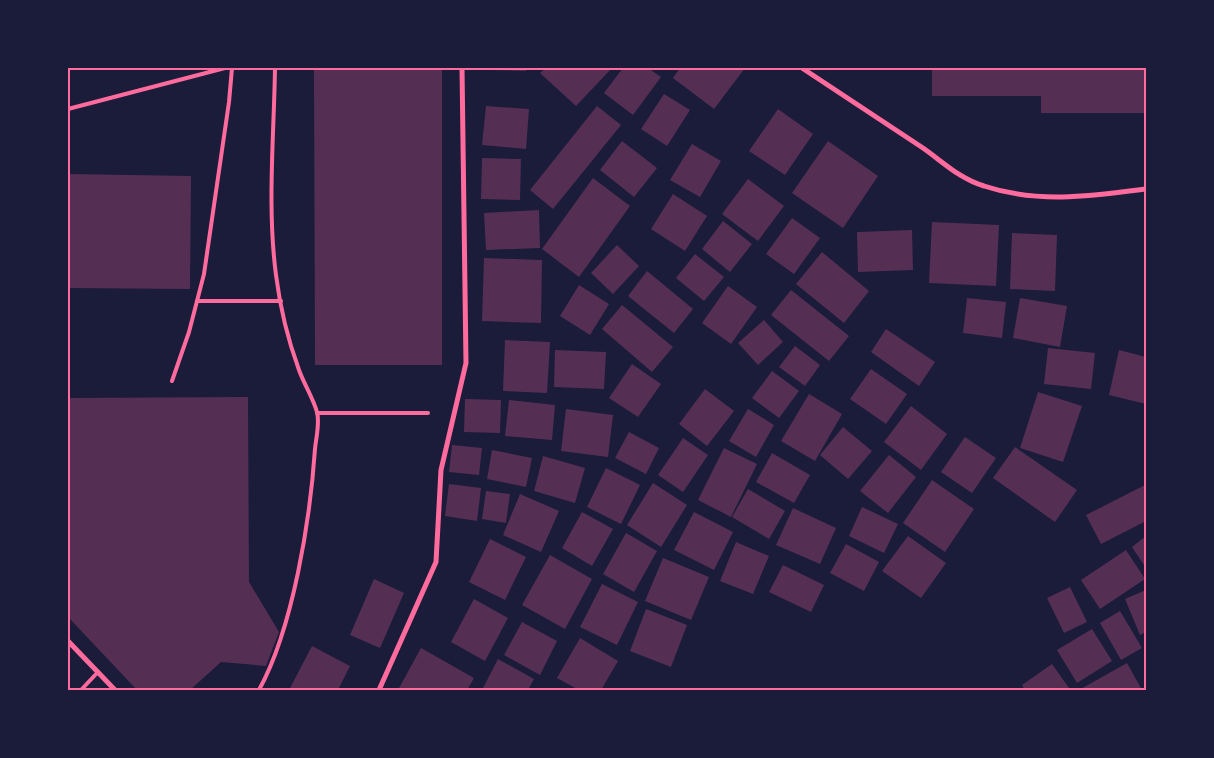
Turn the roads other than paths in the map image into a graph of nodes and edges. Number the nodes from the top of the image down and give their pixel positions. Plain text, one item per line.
1 (225, 68) edge
2 (232, 68) edge
3 (275, 68) edge
4 (462, 68) edge
5 (802, 68) edge
6 (68, 109) edge
7 (1146, 188) edge
8 (197, 301) junction
9 (281, 302) junction
10 (172, 381) dead end
11 (317, 413) junction
12 (428, 413) dead end
13 (68, 642) edge
14 (98, 672) junction
15 (81, 690) edge
16 (115, 690) edge
17 (259, 690) edge
18 (379, 690) edge

1 - 6 lane
2 - 8 lane
3 - 9 lane
4 - 18 street
5 - 7 street
8 - 9 lane
8 - 10 lane
9 - 11 lane
11 - 12 lane
11 - 17 lane
13 - 14 street
14 - 15 lane
14 - 16 street

